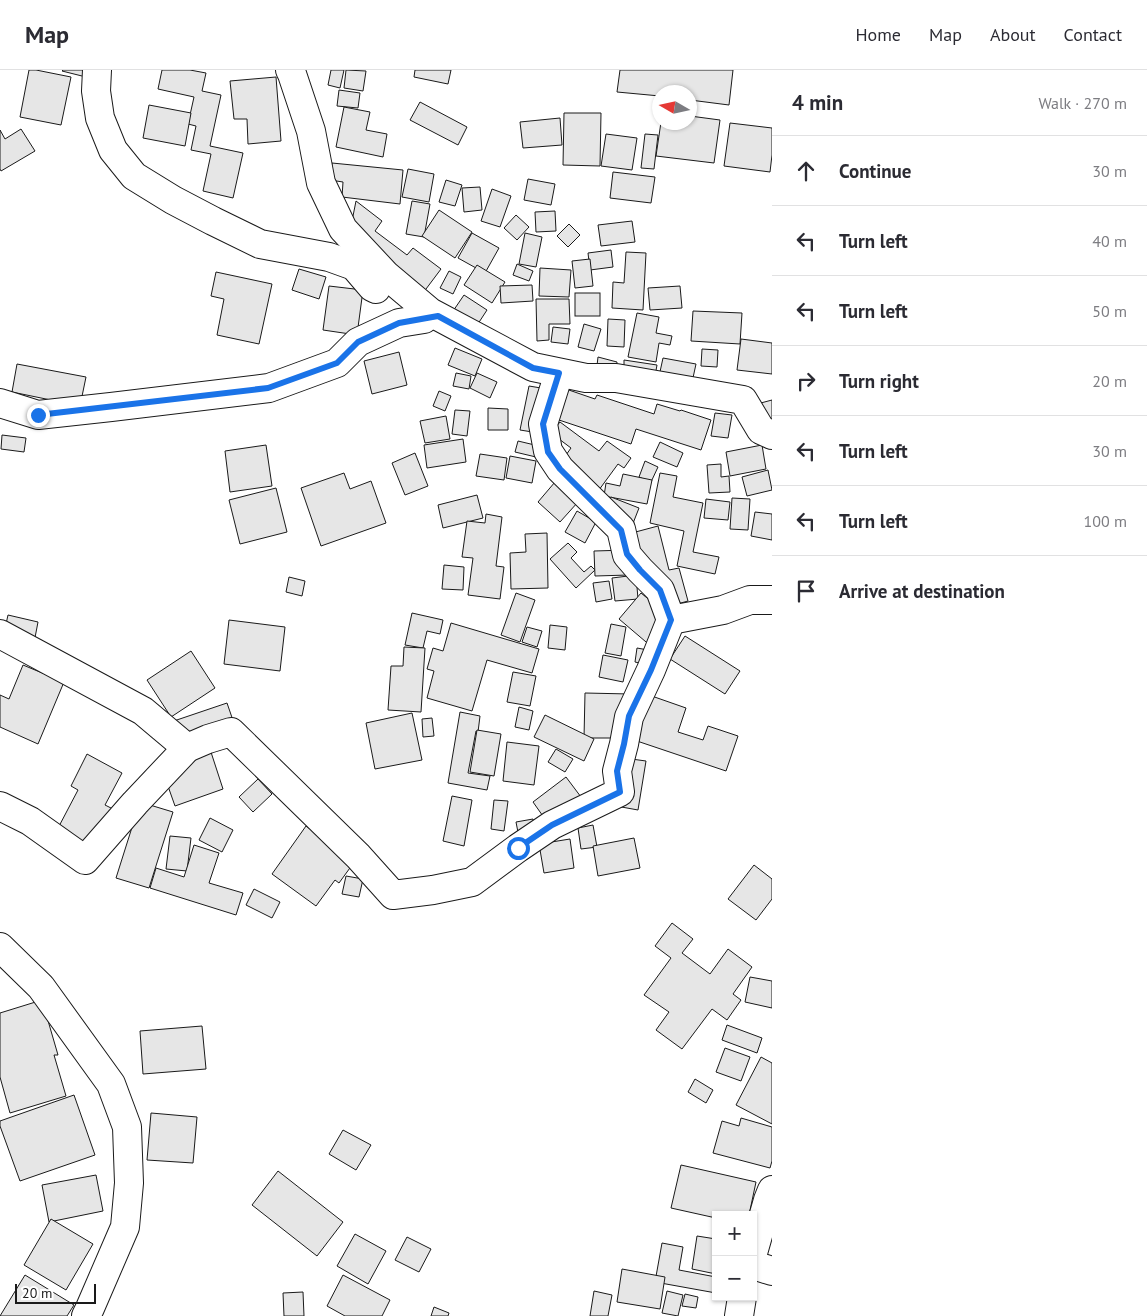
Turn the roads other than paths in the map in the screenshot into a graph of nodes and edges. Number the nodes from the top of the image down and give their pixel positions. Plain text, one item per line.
1 (97, 70) edge
2 (290, 70) edge
3 (431, 318) junction
4 (559, 373) junction
5 (0, 403) edge
6 (772, 435) edge
7 (772, 600) edge
8 (671, 620) junction
9 (0, 634) edge
10 (187, 748) junction
11 (0, 806) edge
12 (0, 947) edge
13 (772, 1190) edge
14 (757, 1239) edge
15 (757, 1266) edge
16 (772, 1271) edge
17 (741, 1301) edge
18 (86, 1316) edge
19 (739, 1316) edge

1 - 3 street
2 - 3 street
3 - 4 street
3 - 5 street
4 - 6 street
4 - 8 street
7 - 8 street
8 - 10 street
9 - 10 street
10 - 11 street
12 - 18 street
13 - 14 street
15 - 16 street
17 - 19 street

